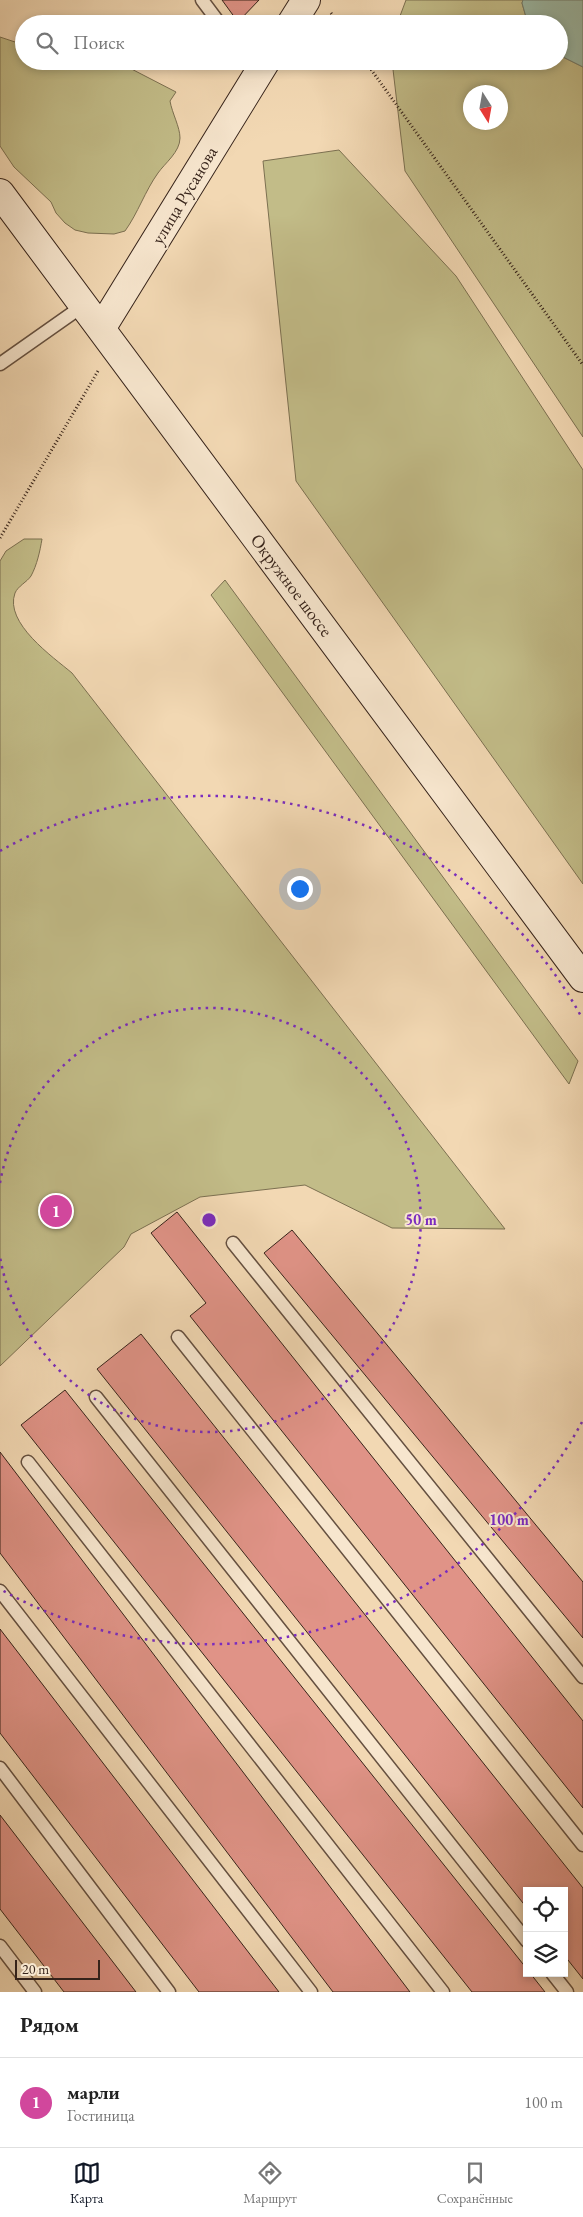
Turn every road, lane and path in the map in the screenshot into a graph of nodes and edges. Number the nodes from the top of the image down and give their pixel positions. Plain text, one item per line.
1 (202, 0) edge
2 (306, 0) edge
3 (213, 15) edge
4 (297, 15) edge
5 (255, 70) edge
6 (372, 70) edge
7 (0, 193) edge
8 (84, 306) junction
9 (107, 337) junction
10 (0, 364) edge
11 (583, 365) edge
12 (0, 538) edge
13 (583, 978) edge
14 (233, 1242) dead end
15 (178, 1337) dead end
16 (96, 1397) dead end
17 (28, 1462) dead end
18 (0, 1591) edge
19 (583, 1677) edge
20 (0, 1768) edge
21 (583, 1845) edge
22 (523, 1937) edge
23 (0, 1946) edge
24 (555, 1977) edge
25 (35, 1992) edge
26 (169, 1992) edge
27 (311, 1992) edge
28 (443, 1992) edge
29 (567, 1992) edge

1 - 3 lane
2 - 4 main road
5 - 9 main road, улица Русанова
6 - 11 path
7 - 8 main road, Окружное шоссе
8 - 9 main road, Окружное шоссе
8 - 10 lane
9 - 12 path
9 - 13 main road, Окружное шоссе
14 - 19 lane
15 - 21 lane
16 - 22 lane
17 - 28 lane
18 - 27 lane
20 - 26 lane
23 - 25 lane
24 - 29 lane

